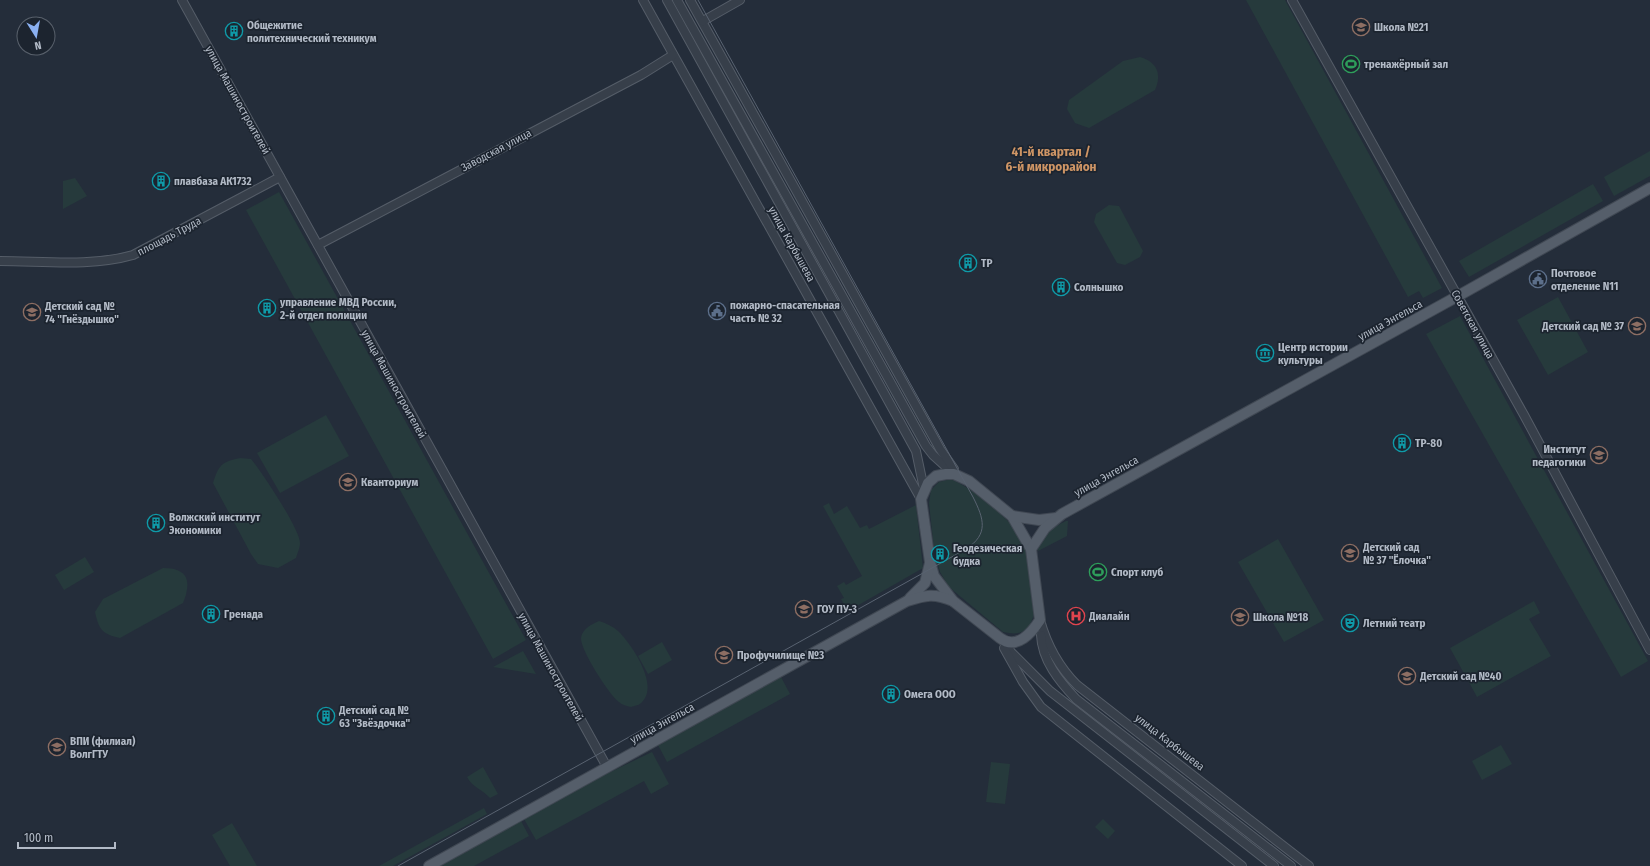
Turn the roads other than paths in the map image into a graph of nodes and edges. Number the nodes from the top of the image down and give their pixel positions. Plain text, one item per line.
1 (182, 0) edge
2 (643, 0) edge
3 (666, 0) edge
4 (677, 0) edge
5 (690, 0) edge
6 (740, 0) edge
7 (1292, 0) edge
8 (703, 21) junction
9 (673, 55) junction
10 (280, 177) junction
11 (1650, 188) edge
12 (318, 245) junction
13 (0, 261) edge
14 (1458, 296) junction
15 (956, 475) junction
16 (923, 494) junction
17 (1012, 516) junction
18 (1056, 518) junction
19 (1031, 549) junction
20 (930, 562) junction
21 (907, 601) junction
22 (953, 601) junction
23 (1040, 620) junction
24 (1002, 639) junction
25 (1650, 650) edge
26 (607, 767) junction
27 (429, 866) edge
28 (1242, 866) edge
29 (1274, 866) edge
30 (1291, 866) edge
31 (1309, 866) edge

1 - 10 street, улица Машиностроителей
2 - 9 street, улица Карбышева
3 - 16 street, улица Карбышева
4 - 15 street, улица Карбышева
5 - 8 street, улица Карбышева
6 - 8 street
7 - 14 street, Советская улица
8 - 15 street, улица Карбышева
9 - 12 street, Заводская улица
9 - 16 street, улица Карбышева
10 - 12 street, улица Машиностроителей
10 - 13 street, площадь Труда
11 - 14 main road, улица Энгельса
12 - 26 street, улица Машиностроителей
14 - 18 main road, улица Энгельса
14 - 25 street, Советская улица
15 - 16 main road
15 - 17 main road, улица Карбышева
16 - 20 main road, улица Карбышева
17 - 18 main road, улица Энгельса
17 - 19 main road, улица Карбышева
18 - 19 main road, улица Энгельса
19 - 23 main road, улица Карбышева
20 - 21 main road, улица Энгельса
20 - 22 main road, улица Карбышева
21 - 22 main road, улица Энгельса
21 - 26 main road, улица Энгельса
22 - 24 main road, улица Карбышева
23 - 24 main road
23 - 30 street, улица Карбышева
23 - 31 street, улица Карбышева
24 - 28 street, улица Карбышева
24 - 29 street, улица Карбышева
26 - 27 main road, улица Энгельса

